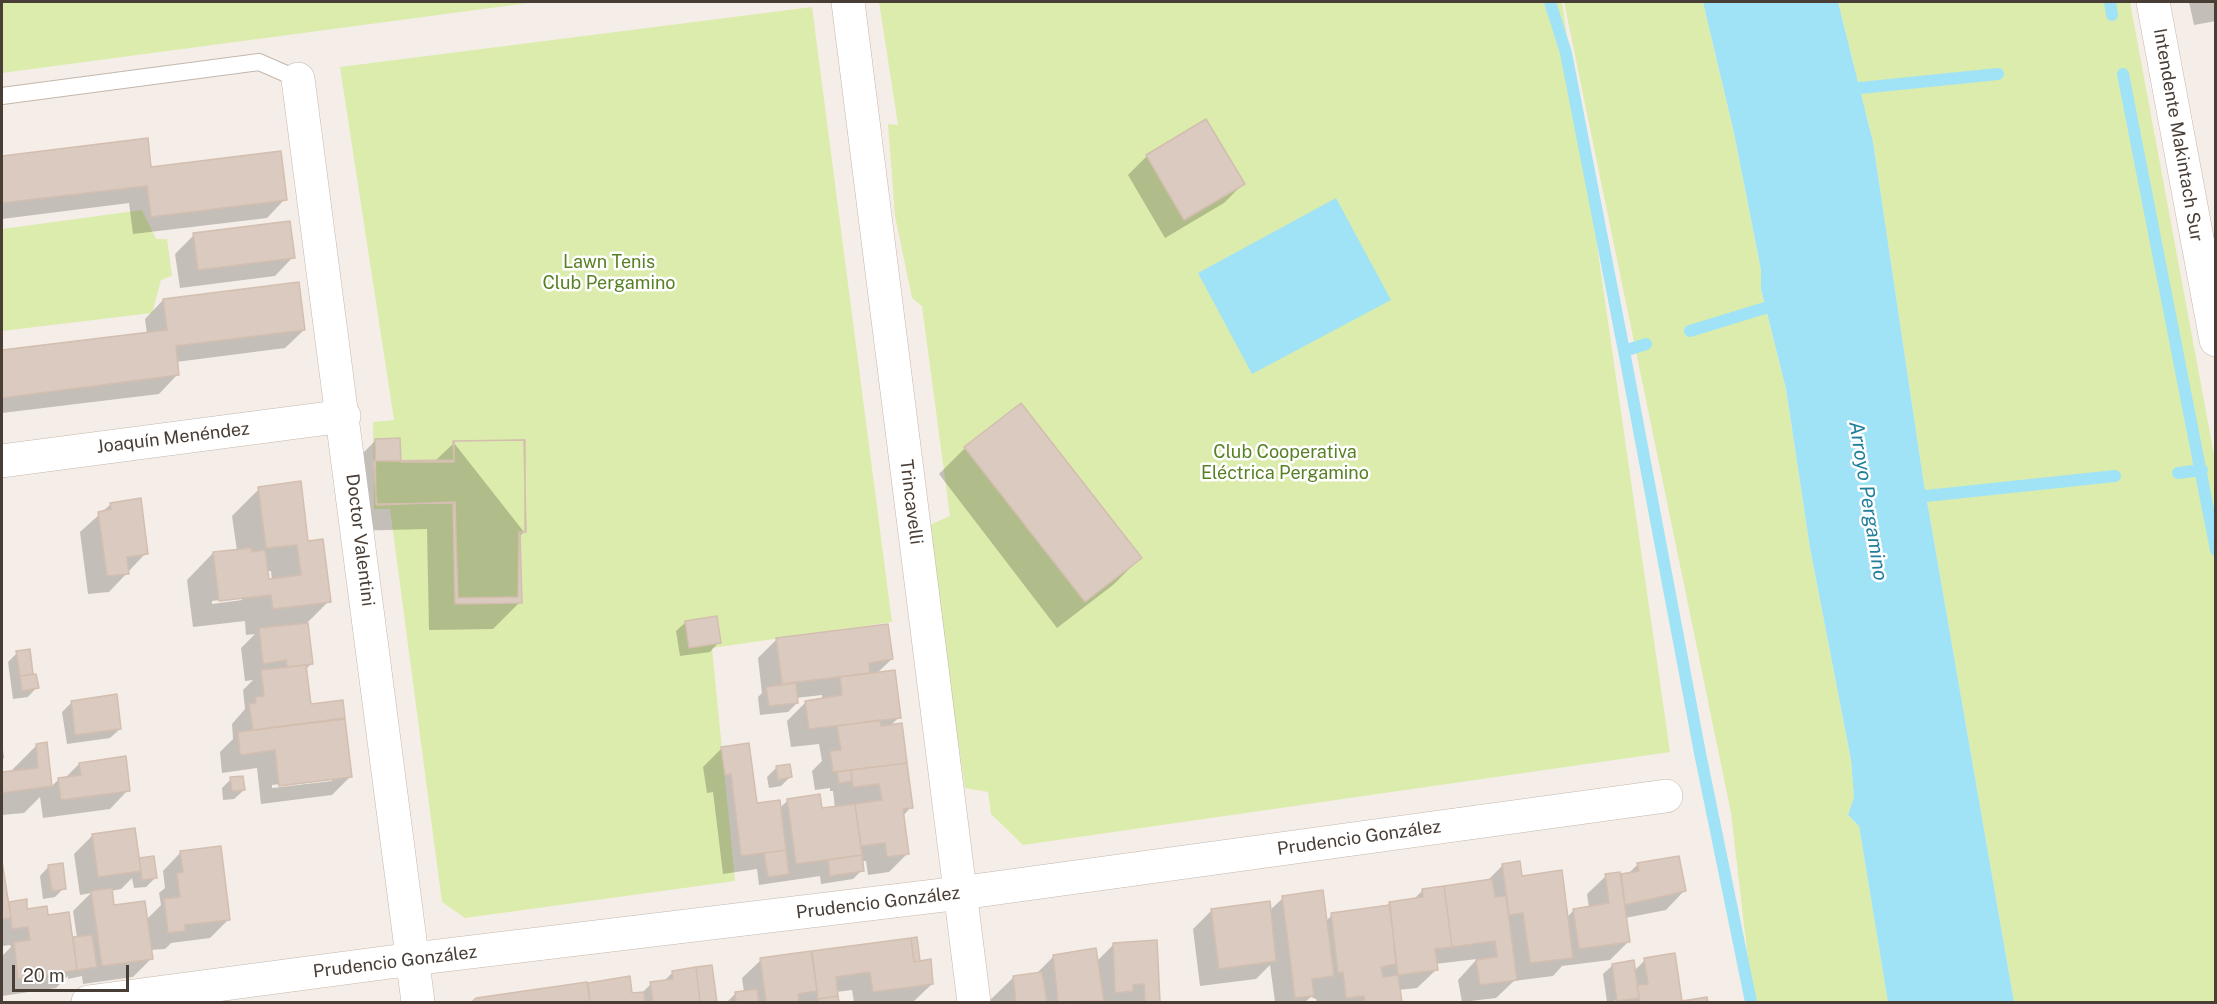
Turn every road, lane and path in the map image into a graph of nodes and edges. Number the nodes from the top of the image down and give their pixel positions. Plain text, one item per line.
1 (848, 2) edge
2 (2153, 2) edge
3 (298, 79) joint
4 (2, 96) edge
5 (2216, 340) edge
6 (344, 416) junction
7 (2, 460) edge
8 (1666, 796) dead end
9 (960, 893) junction
10 (412, 959) junction
11 (88, 1002) edge
12 (418, 1002) edge
13 (974, 1002) edge

1 - 9 street, Trincavelli
2 - 5 street, Intendente Makintach Sur
3 - 4 lane
3 - 6 street, Doctor Valentini
6 - 7 street, Joaquín Menéndez
6 - 10 street, Doctor Valentini
8 - 9 street, Prudencio González
9 - 10 street, Prudencio González
9 - 13 street, Trincavelli
10 - 11 street, Prudencio González
10 - 12 street, Doctor Valentini

